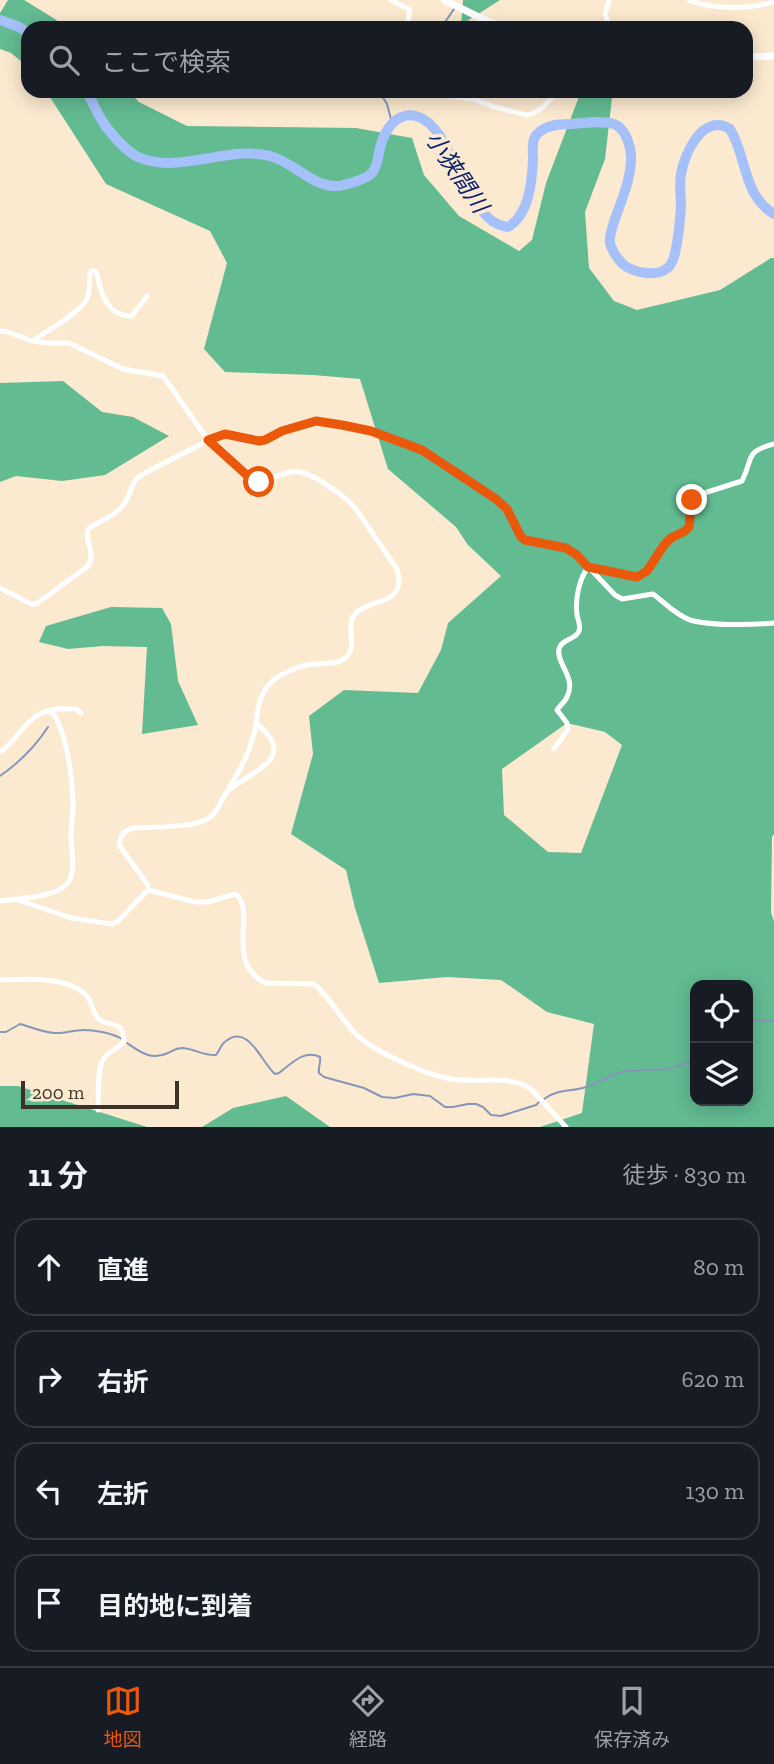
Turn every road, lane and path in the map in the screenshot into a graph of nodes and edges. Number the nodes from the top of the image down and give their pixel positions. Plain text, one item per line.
1 (391, 0) edge
2 (444, 0) edge
3 (609, 0) edge
4 (689, 0) edge
5 (774, 2) edge
6 (408, 21) edge
7 (487, 21) edge
8 (607, 21) edge
9 (774, 56) edge
10 (753, 57) edge
11 (466, 98) edge
12 (551, 98) edge
13 (146, 296) dead end
14 (0, 331) edge
15 (32, 341) junction
16 (208, 440) junction
17 (774, 444) edge
18 (588, 567) junction
19 (0, 588) edge
20 (774, 623) edge
21 (47, 711) junction
22 (80, 713) dead end
23 (256, 724) junction
24 (554, 749) dead end
25 (0, 752) edge
26 (227, 793) junction
27 (148, 890) junction
28 (15, 899) junction
29 (0, 901) edge
30 (0, 980) edge
31 (98, 1110) dead end
32 (566, 1127) edge

1 - 6 street
2 - 7 main road
3 - 8 street
4 - 5 street
9 - 10 main road
11 - 12 street
13 - 15 street
14 - 15 street
15 - 16 street
16 - 18 street
16 - 19 street
16 - 23 street
17 - 18 street
18 - 20 street
18 - 24 street
21 - 22 street
21 - 25 street
21 - 28 street
23 - 26 street
23 - 26 street
26 - 27 street
27 - 28 street
27 - 32 street
28 - 29 street
30 - 31 street

